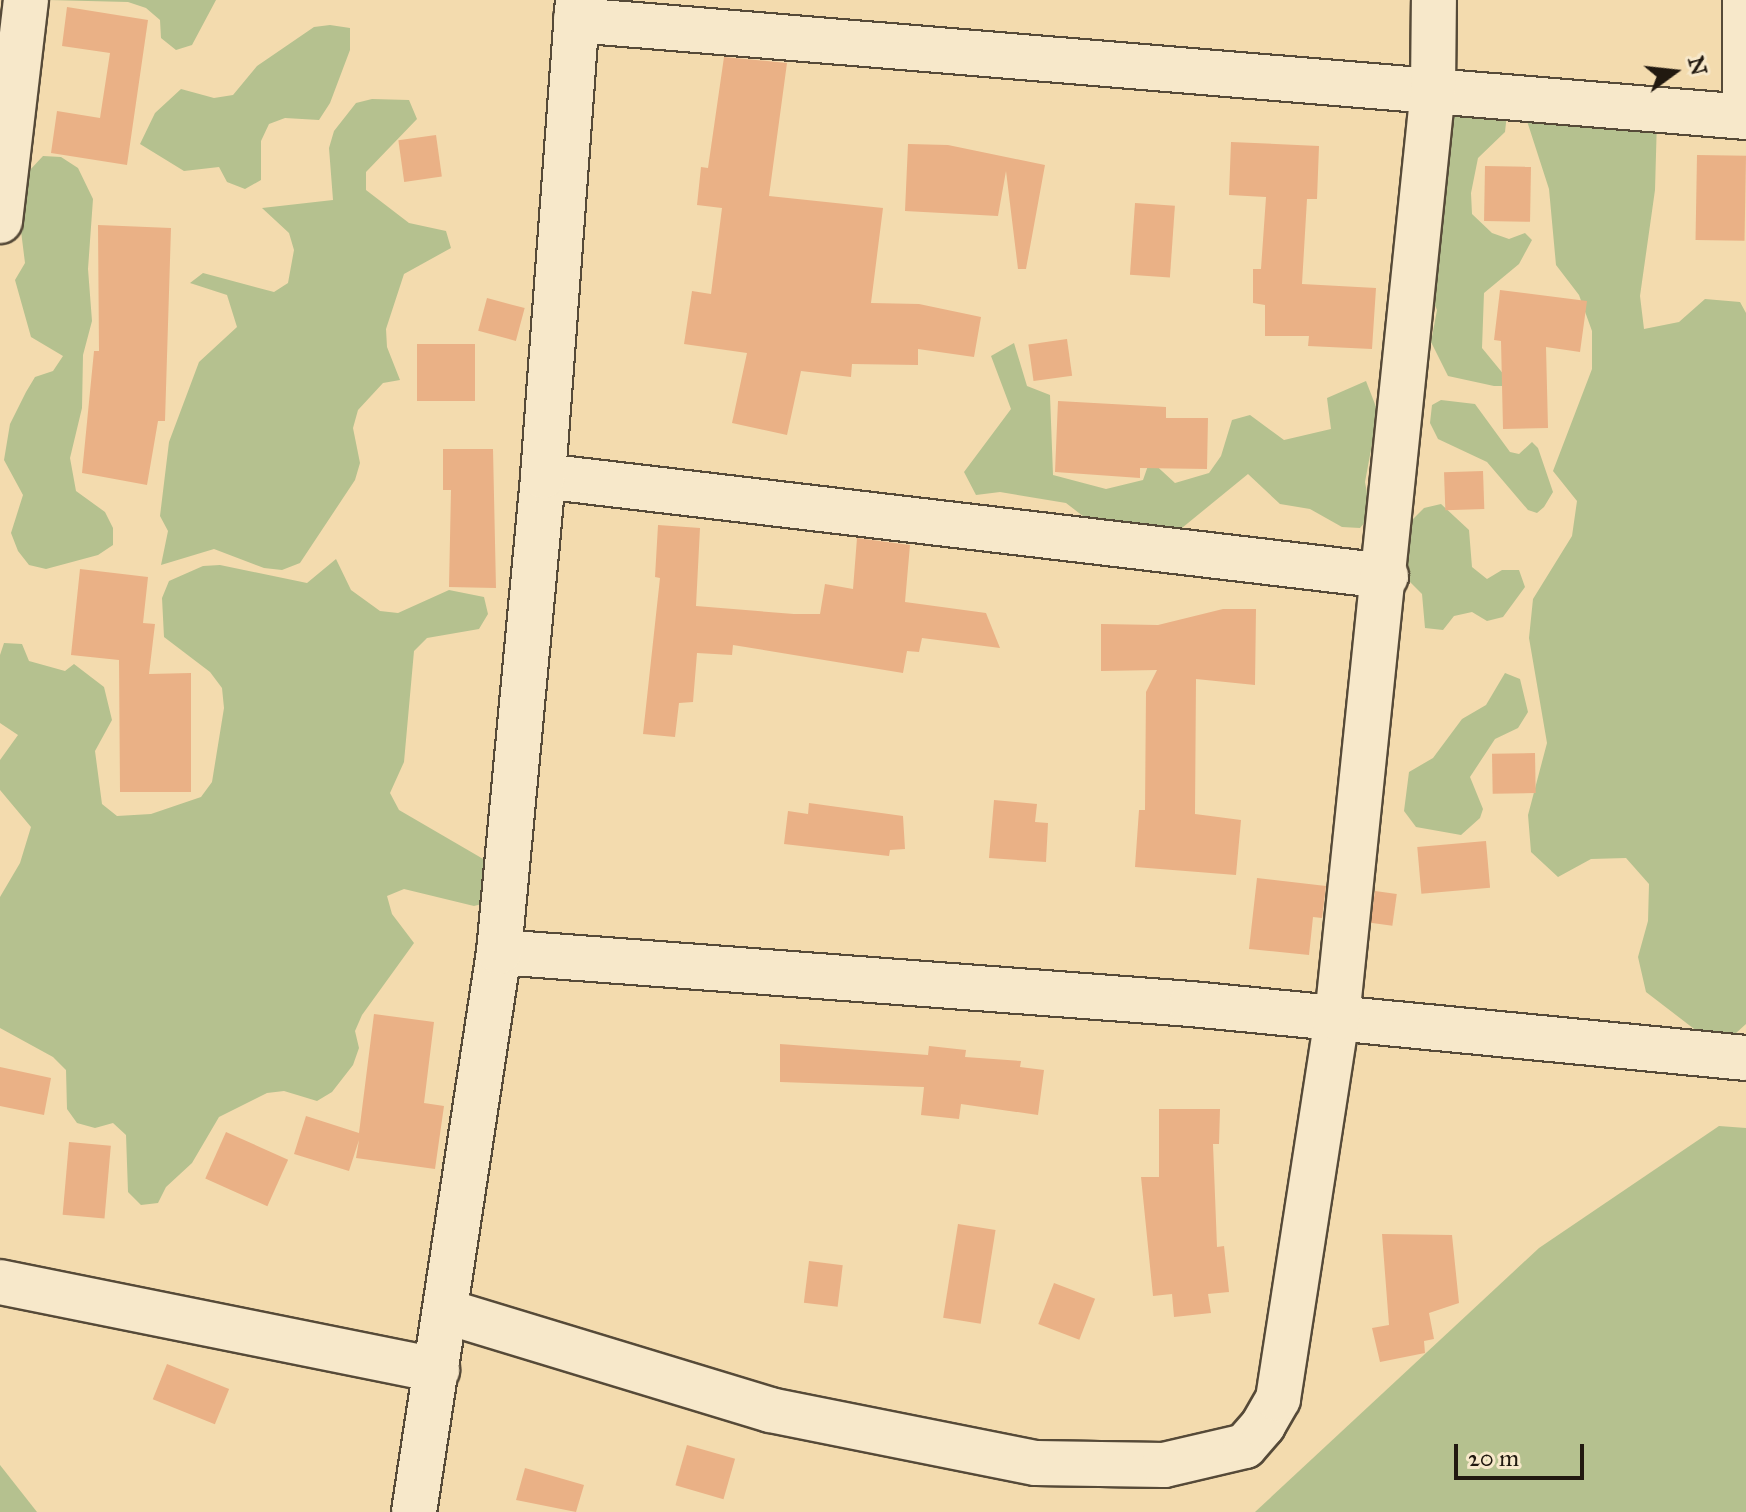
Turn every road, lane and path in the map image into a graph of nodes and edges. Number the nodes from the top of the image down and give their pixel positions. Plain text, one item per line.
1 (26, 0) edge
2 (1434, 0) edge
3 (1745, 0) edge
4 (577, 10) edge
5 (1433, 89) junction
6 (1746, 117) edge
7 (0, 221) edge
8 (543, 476) junction
9 (1386, 576) junction
10 (499, 952) junction
11 (1337, 1018) junction
12 (1746, 1058) edge
13 (0, 1282) edge
14 (448, 1312) junction
15 (437, 1370) junction
16 (414, 1512) edge

1 - 7 street
2 - 5 street
3 - 6 street
4 - 5 street
4 - 8 street
5 - 6 street
5 - 9 street
8 - 9 street
8 - 10 street
9 - 11 street
10 - 11 street
10 - 14 street
11 - 12 street
11 - 14 street
13 - 15 street
14 - 15 street
15 - 16 street

